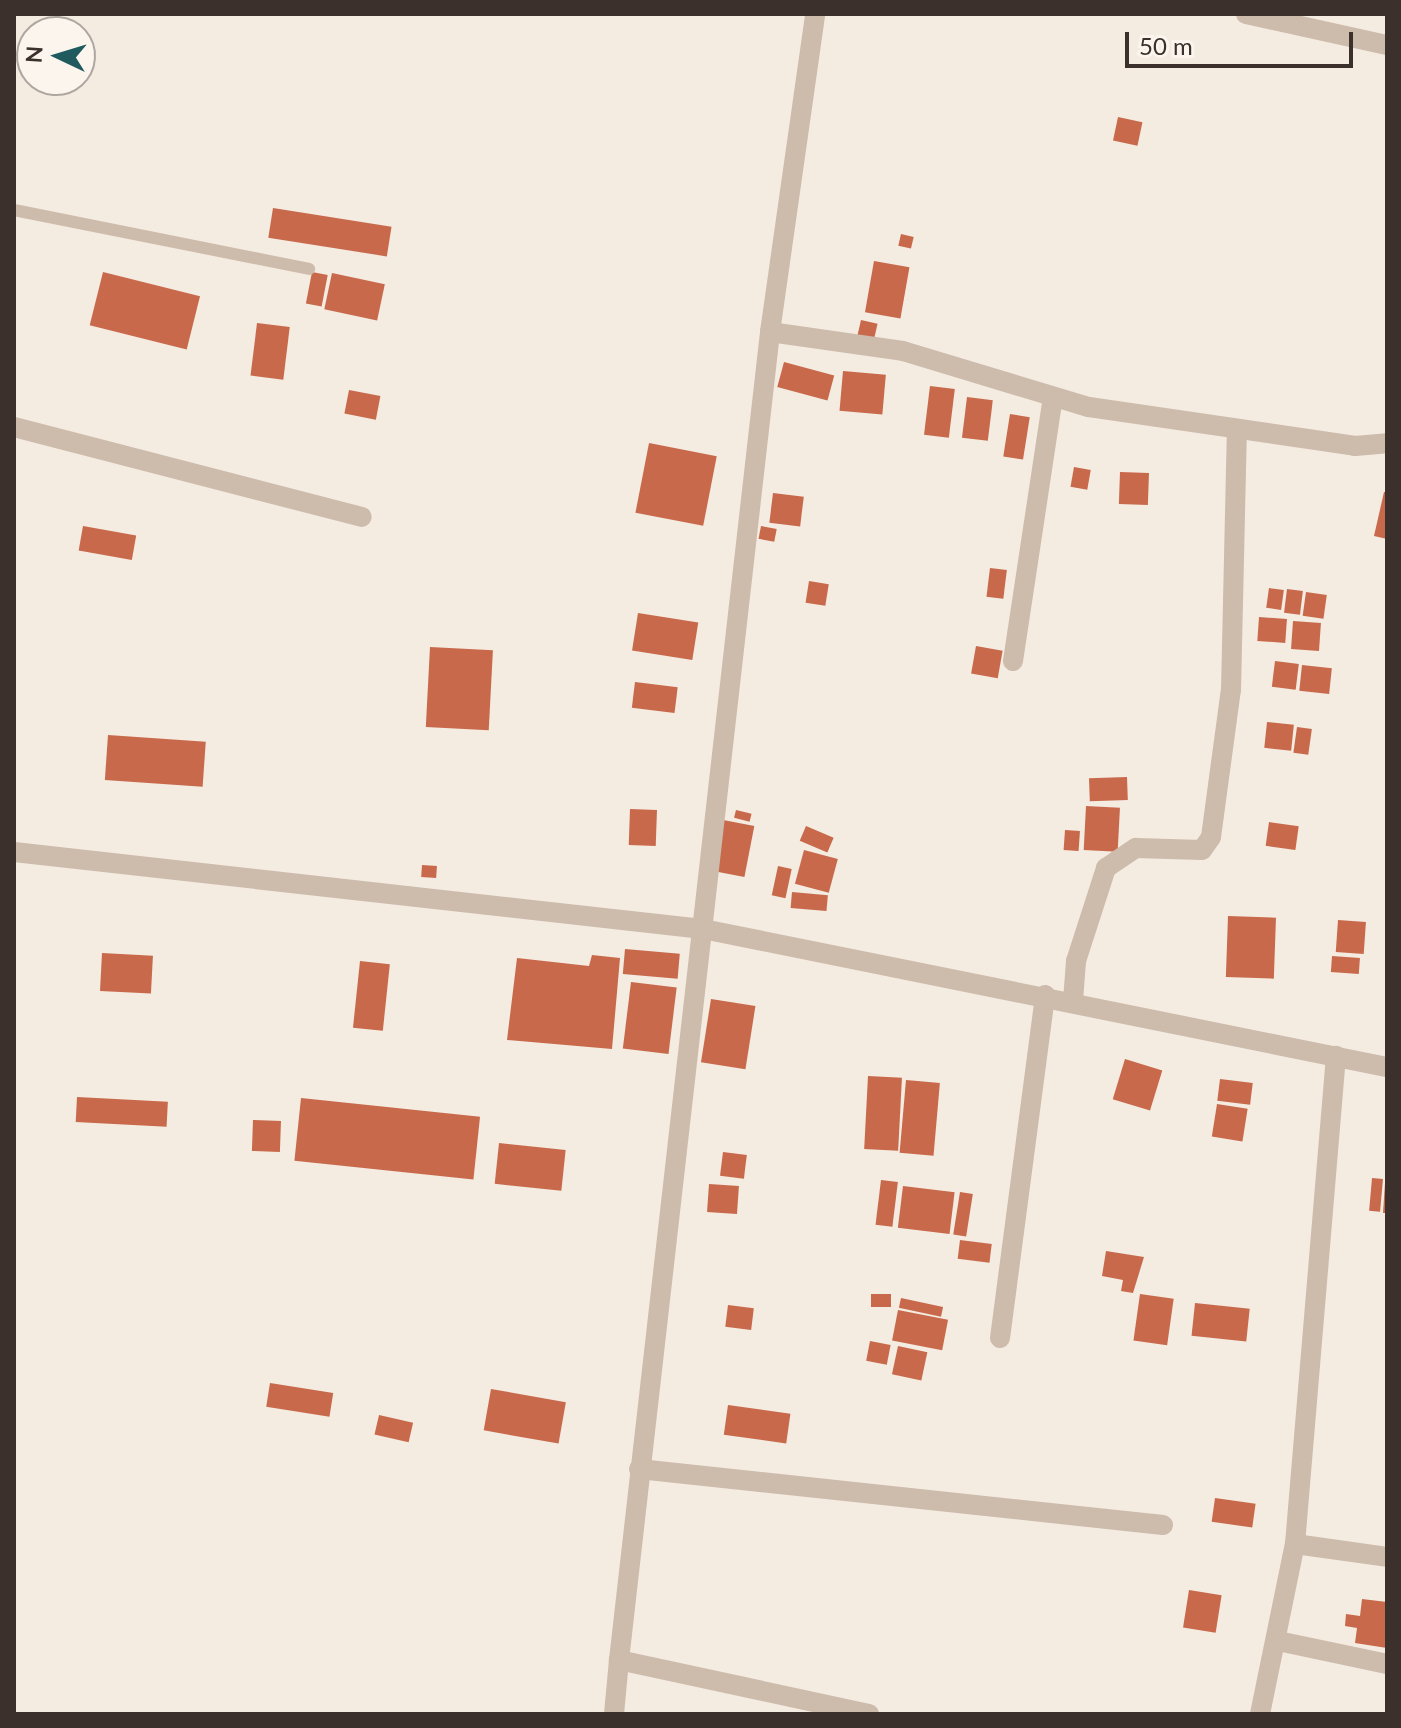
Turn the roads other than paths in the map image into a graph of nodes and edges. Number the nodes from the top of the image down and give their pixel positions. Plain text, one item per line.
1 (815, 14) edge
2 (1246, 14) edge
3 (1387, 45) edge
4 (14, 210) edge
5 (309, 269) dead end
6 (770, 332) junction
7 (1053, 398) junction
8 (14, 427) edge
9 (1237, 431) junction
10 (1387, 443) edge
11 (362, 517) dead end
12 (1013, 661) dead end
13 (14, 852) edge
14 (703, 929) junction
15 (1045, 995) junction
16 (1073, 1001) junction
17 (1336, 1056) junction
18 (1387, 1067) edge
19 (1000, 1338) dead end
20 (639, 1469) junction
21 (1163, 1525) dead end
22 (1295, 1544) junction
23 (1387, 1557) edge
24 (1278, 1641) junction
25 (619, 1660) junction
26 (1387, 1664) edge
27 (614, 1714) edge
28 (869, 1714) edge
29 (1260, 1714) edge

1 - 6 street
2 - 3 street
4 - 5 lane
6 - 7 street
6 - 14 street
7 - 9 street
7 - 12 street
8 - 11 street
9 - 10 street
9 - 16 street
13 - 14 street
14 - 15 street
14 - 20 street
15 - 16 street
15 - 19 street
16 - 17 street
17 - 18 street
17 - 22 street
20 - 21 street
20 - 25 street
22 - 23 street
22 - 24 street
24 - 26 street
24 - 29 street
25 - 27 street
25 - 28 street

